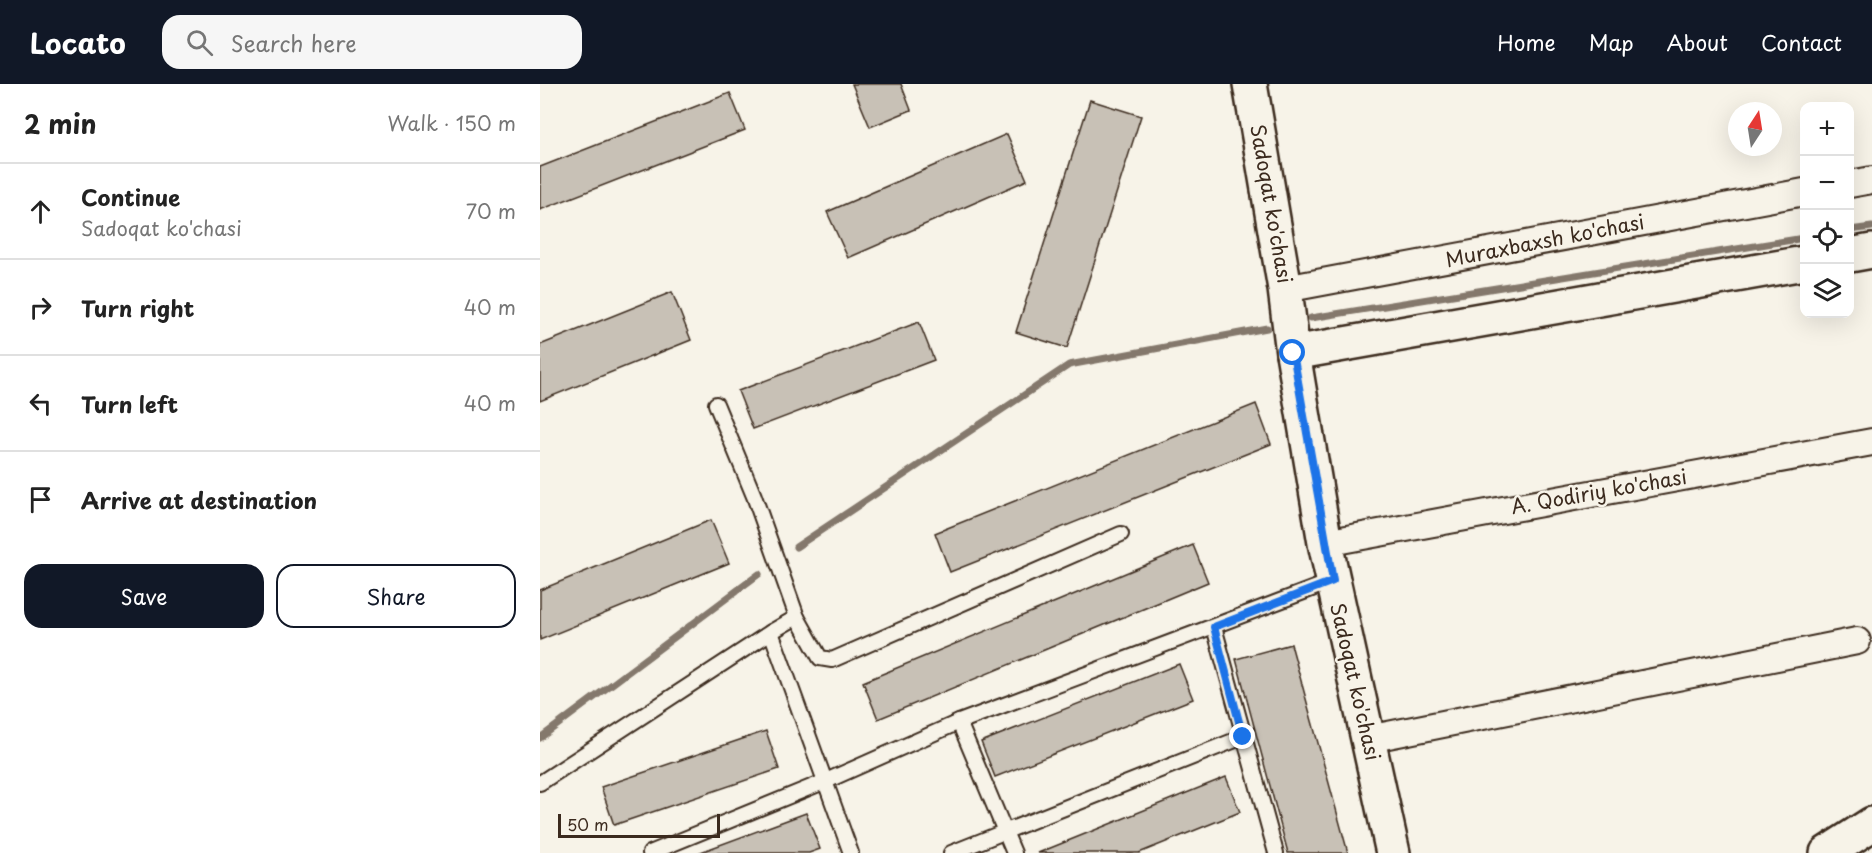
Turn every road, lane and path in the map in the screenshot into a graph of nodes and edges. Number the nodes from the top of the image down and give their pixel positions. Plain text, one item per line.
1 (1250, 84) edge
2 (1872, 180) edge
3 (1854, 183) edge
4 (1800, 193) edge
5 (1872, 251) edge
6 (1854, 254) edge
7 (1800, 264) edge
8 (1285, 289) junction
9 (1293, 353) junction
10 (716, 404) dead end
11 (1872, 442) edge
12 (1120, 534) dead end
13 (1325, 543) junction
14 (1333, 581) junction
15 (798, 617) junction
16 (1214, 627) junction
17 (771, 632) junction
18 (1857, 641) dead end
19 (959, 722) junction
20 (1243, 737) junction
21 (1368, 739) junction
22 (826, 781) junction
23 (540, 783) edge
24 (1872, 824) edge
25 (1006, 831) junction
26 (650, 853) edge
27 (851, 853) edge
28 (951, 853) edge
29 (1014, 853) edge
30 (1276, 853) edge
31 (1393, 853) edge
32 (1827, 853) edge

1 - 8 street, Sadoqat ko'chasi
2 - 3 street
4 - 8 street, Muraxbaxsh ko'chasi
5 - 6 street
7 - 9 street
8 - 9 street, Sadoqat ko'chasi
9 - 13 street, Sadoqat ko'chasi
10 - 15 lane
11 - 13 street, A. Qodiriy ko'chasi
12 - 15 lane
13 - 14 street, Sadoqat ko'chasi
14 - 16 lane
14 - 21 street, Sadoqat ko'chasi
15 - 17 lane
16 - 19 lane
16 - 20 lane
17 - 22 lane
17 - 23 lane
18 - 21 street
19 - 22 lane
19 - 25 lane
20 - 25 lane
20 - 30 lane
21 - 31 street, Sadoqat ko'chasi
22 - 26 lane
22 - 27 lane
24 - 32 street
25 - 28 lane
25 - 29 lane

